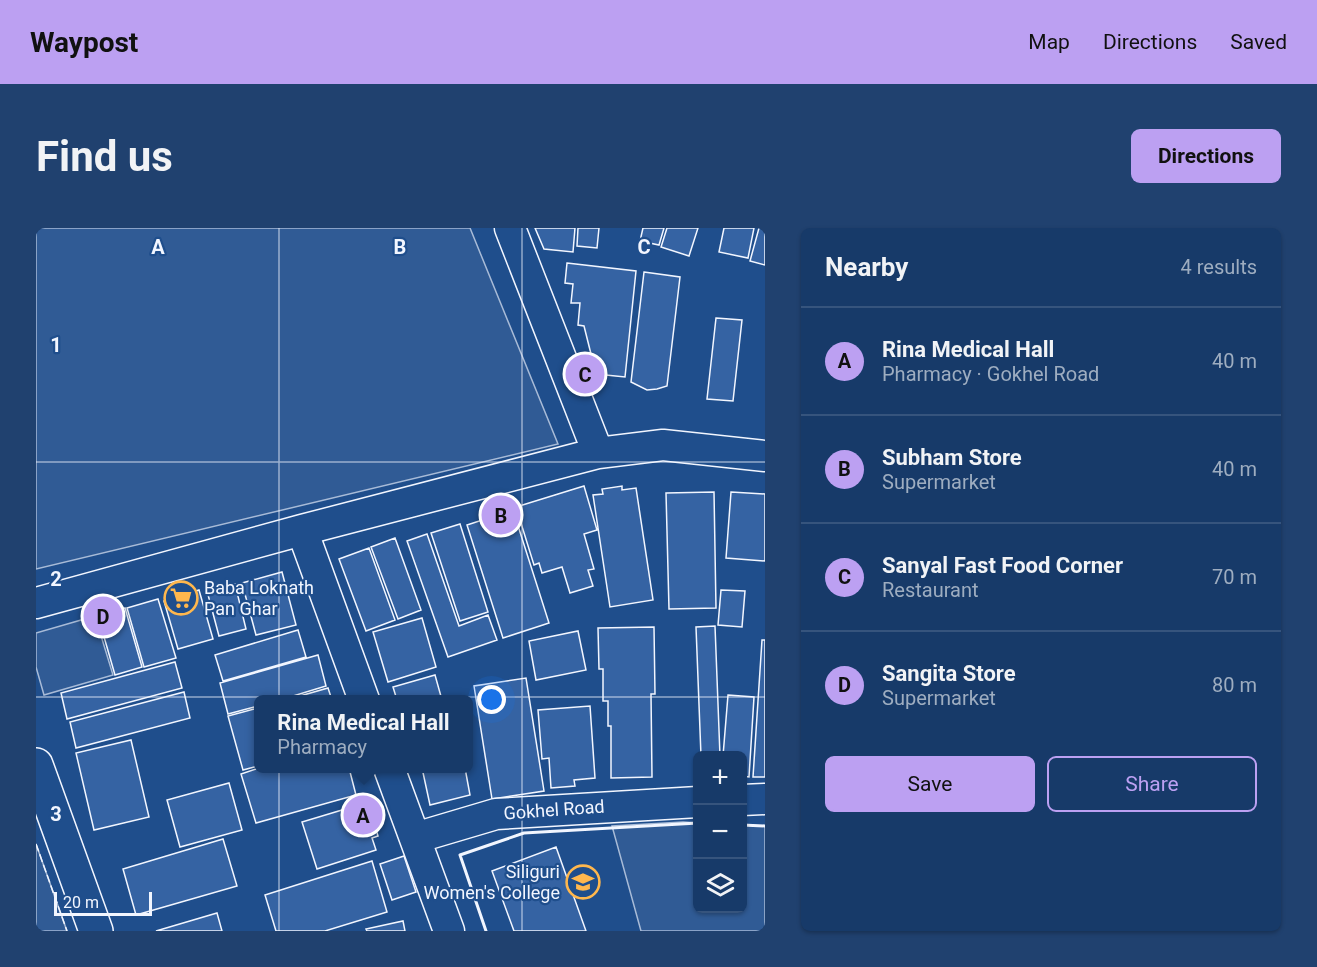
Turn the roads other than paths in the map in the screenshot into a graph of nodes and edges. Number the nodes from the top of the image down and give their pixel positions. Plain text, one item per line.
1 (510, 228) edge
2 (597, 453) junction
3 (765, 456) edge
4 (302, 530) junction
5 (36, 603) edge
6 (363, 695) edge
7 (36, 765) edge
8 (391, 773) edge
9 (765, 799) edge
10 (747, 800) edge
11 (693, 802) edge
12 (415, 838) junction
13 (96, 931) edge
14 (449, 931) edge

1 - 2 street
2 - 3 street
2 - 4 street
4 - 5 street
4 - 6 street
7 - 13 street
8 - 12 street
9 - 10 street
11 - 12 street, Gokhel Road
12 - 14 street

